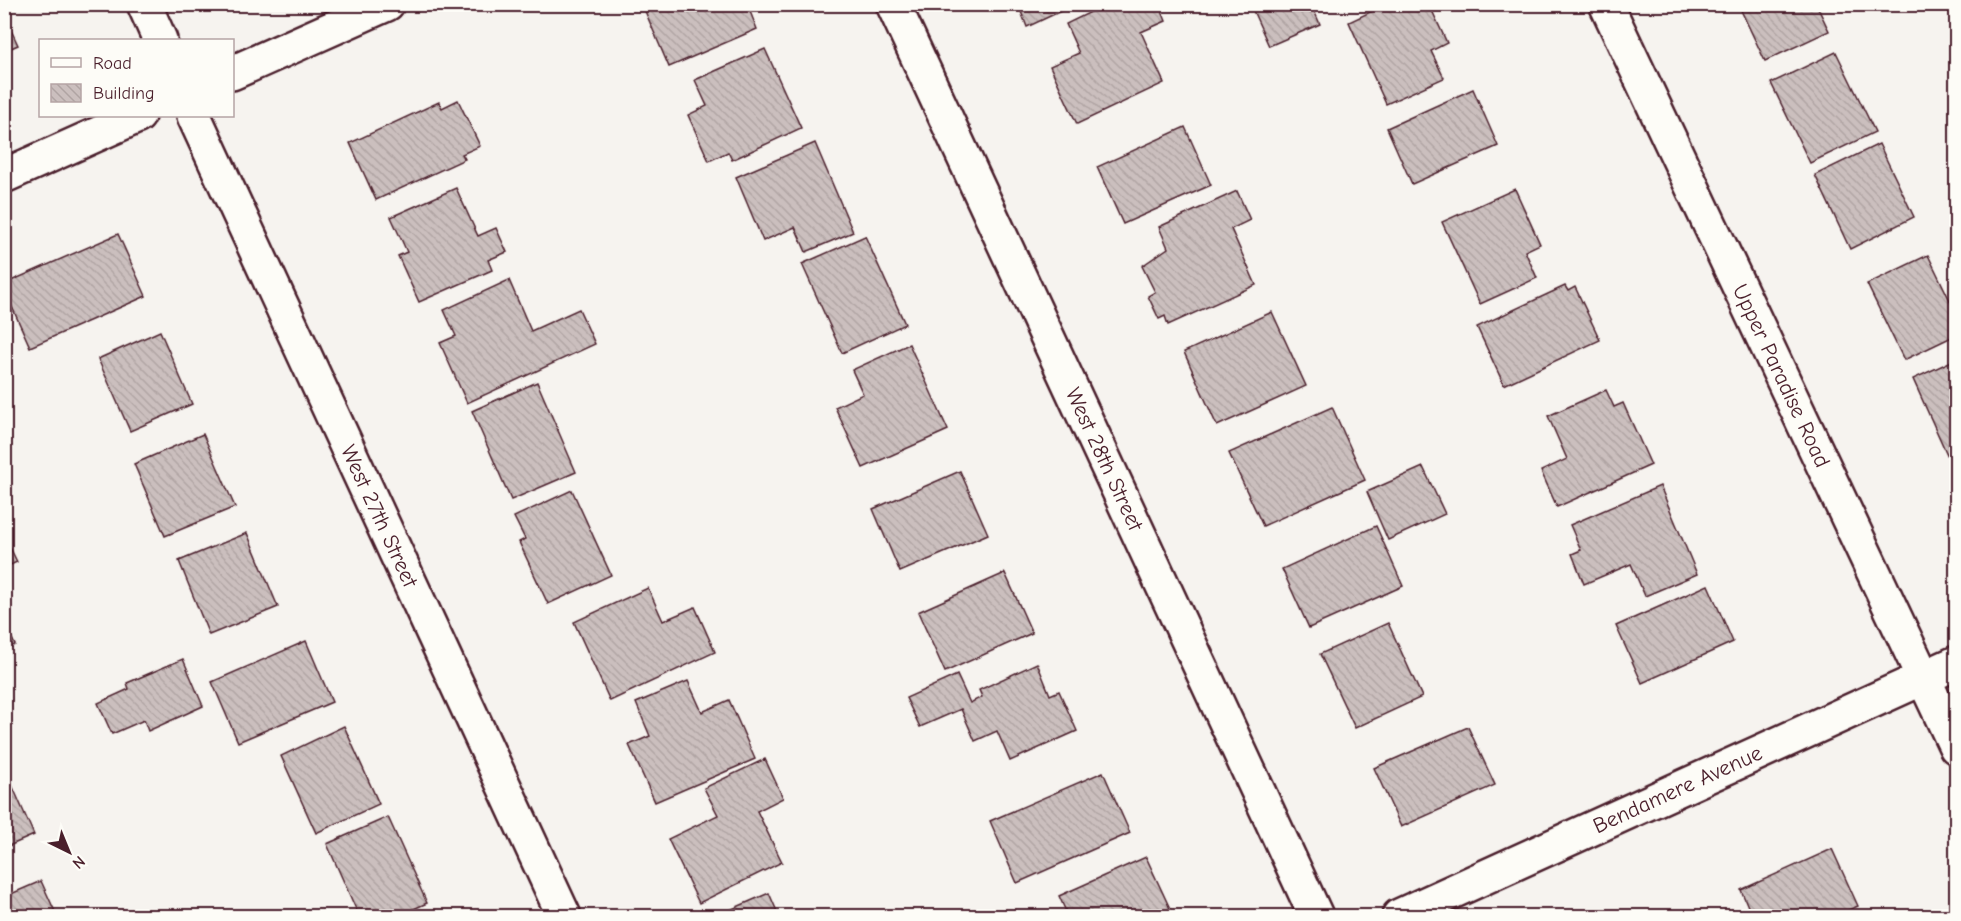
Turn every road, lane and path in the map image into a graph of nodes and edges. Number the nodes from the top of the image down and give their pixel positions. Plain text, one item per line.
1 (144, 4) edge
2 (387, 4) edge
3 (893, 4) edge
4 (1606, 4) edge
5 (160, 39) edge
6 (234, 72) edge
7 (136, 117) edge
8 (194, 117) edge
9 (4, 176) edge
10 (1956, 663) edge
11 (1926, 678) junction
12 (1956, 747) edge
13 (564, 916) edge
14 (1316, 916) edge
15 (1399, 916) edge

1 - 5 street
2 - 6 street
3 - 14 street, West 28th Street
4 - 11 street, Upper Paradise Road
7 - 9 street
8 - 13 street, West 27th Street
10 - 11 street, Bendamere Avenue
11 - 12 street, Upper Paradise Road
11 - 15 street, Bendamere Avenue

